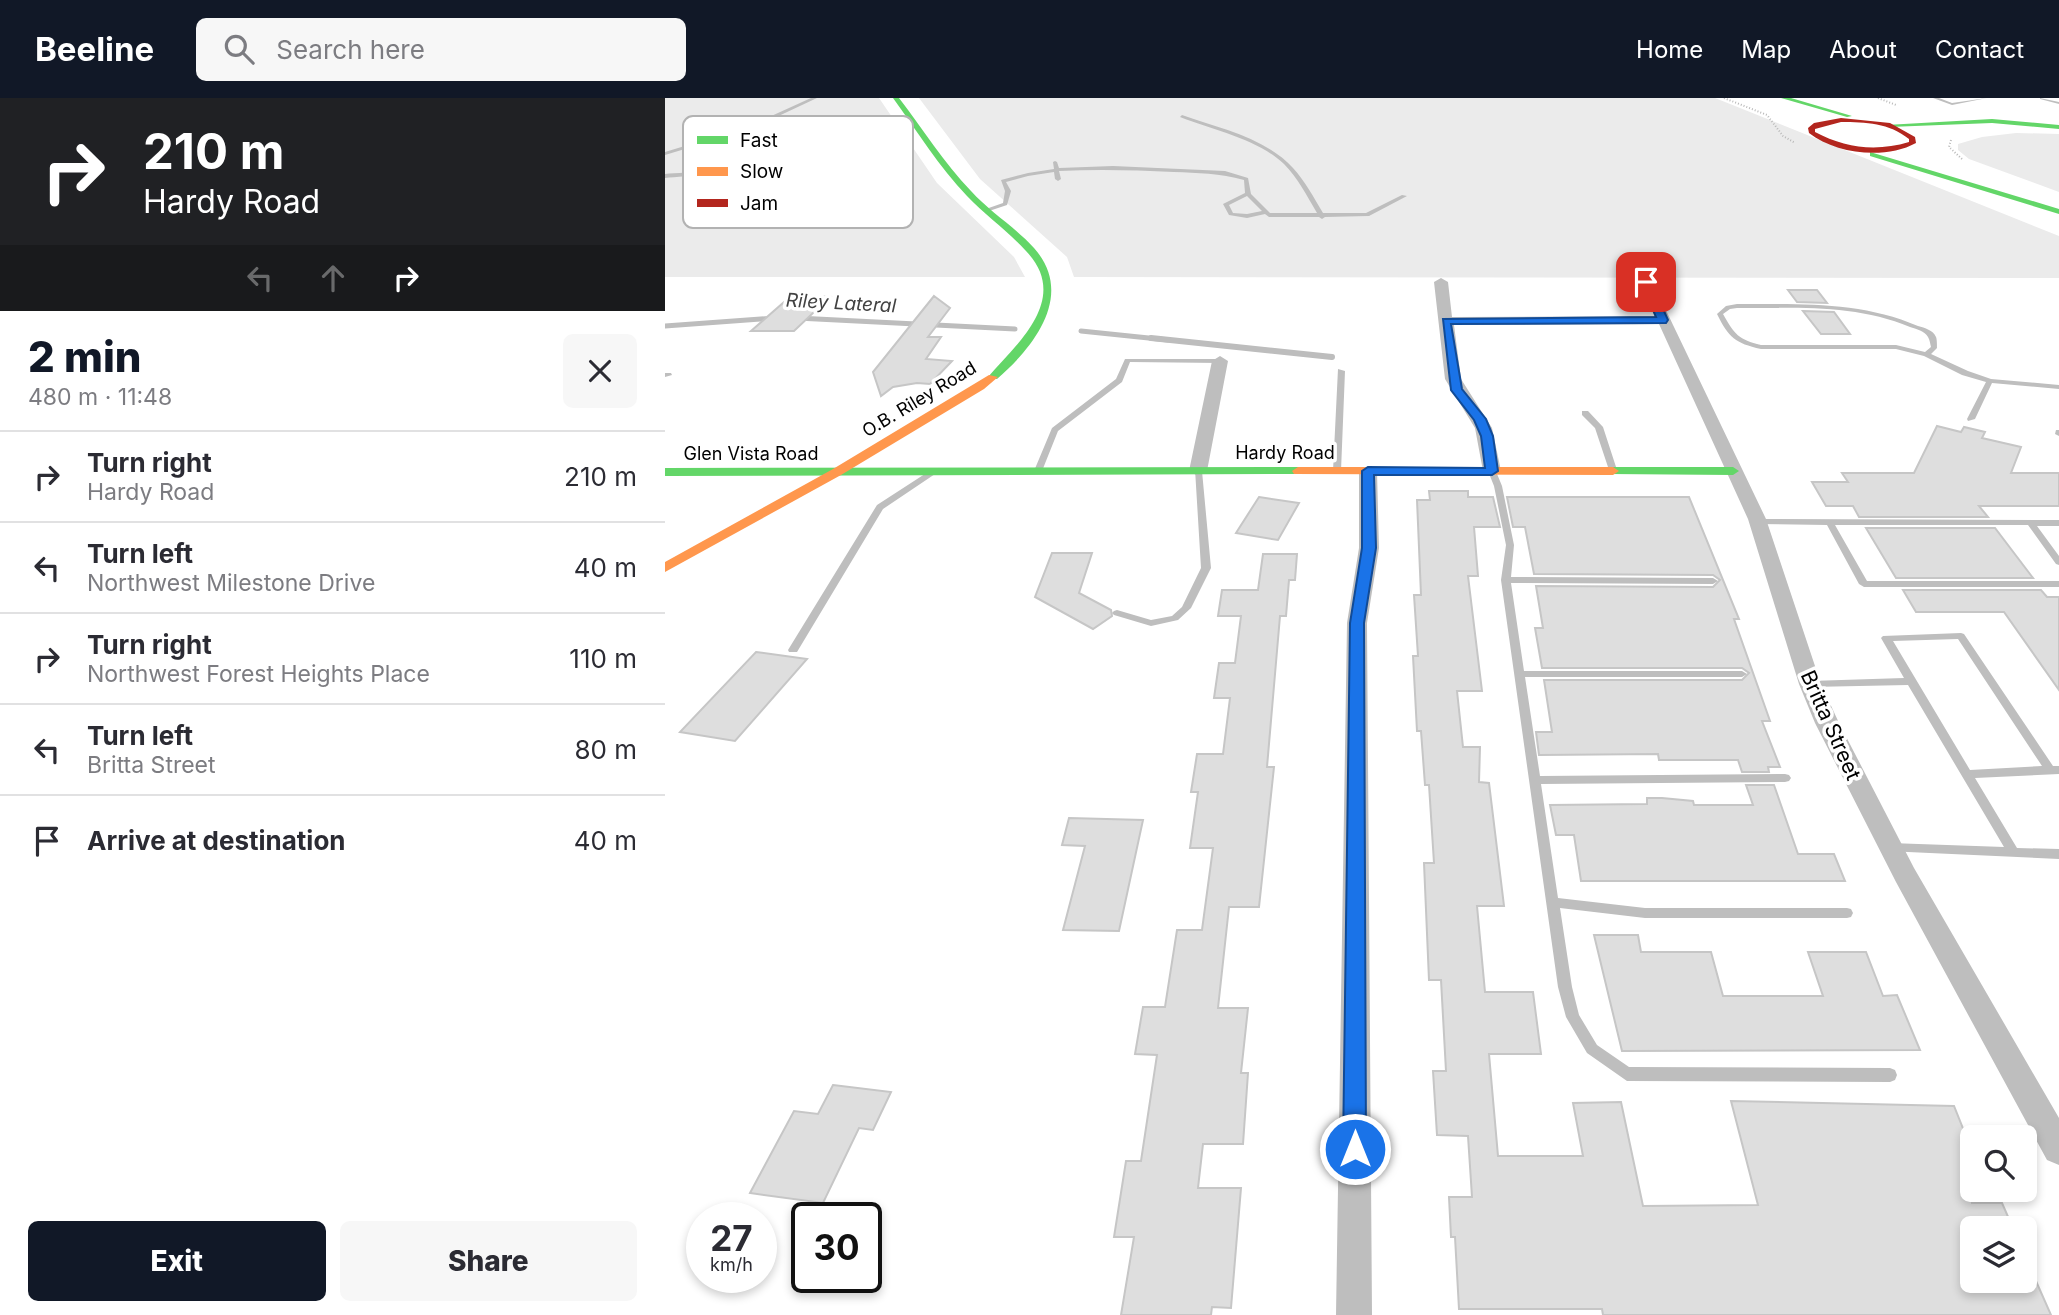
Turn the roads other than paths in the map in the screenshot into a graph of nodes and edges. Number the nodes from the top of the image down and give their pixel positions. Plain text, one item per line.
1 (815, 98) edge
2 (896, 98) edge
3 (1784, 98) edge
4 (1935, 98) edge
5 (1985, 98) edge
6 (2042, 98) edge
7 (1766, 101) dead end
8 (2059, 103) edge
9 (775, 116) edge
10 (910, 116) edge
11 (1182, 116) dead end
12 (913, 120) edge
13 (1882, 124) junction
14 (2059, 127) edge
15 (1811, 128) junction
16 (1913, 140) junction
17 (1847, 147) junction
18 (683, 148) edge
19 (665, 154) edge
20 (1055, 162) dead end
21 (1056, 170) junction
22 (683, 174) edge
23 (665, 176) edge
24 (1058, 179) dead end
25 (1248, 194) junction
26 (1404, 196) dead end
27 (2059, 202) edge
28 (986, 210) junction
29 (1265, 212) junction
30 (2059, 212) edge
31 (1322, 217) junction
32 (1441, 282) dead end
33 (1646, 282) dead end
34 (1663, 320) junction
35 (1446, 321) junction
36 (1926, 354) junction
37 (1220, 361) joint
38 (1341, 371) dead end
39 (1990, 381) junction
40 (2059, 387) edge
41 (1585, 413) dead end
42 (1971, 419) dead end
43 (1613, 470) junction
44 (1038, 471) junction
45 (1198, 471) junction
46 (1337, 471) junction
47 (1368, 471) junction
48 (1492, 471) junction
49 (1733, 471) junction
50 (665, 472) edge
51 (837, 472) junction
52 (934, 472) junction
53 (1758, 522) junction
54 (1829, 523) junction
55 (2031, 523) junction
56 (2059, 523) edge
57 (2059, 562) edge
58 (665, 568) edge
59 (1506, 580) junction
60 (1713, 581) dead end
61 (2059, 584) edge
62 (1117, 613) dead end
63 (793, 650) dead end
64 (1519, 674) junction
65 (1742, 674) dead end
66 (1912, 681) junction
67 (1810, 684) junction
68 (2055, 770) edge
69 (1967, 774) junction
70 (1785, 778) dead end
71 (1534, 779) junction
72 (1890, 848) junction
73 (2013, 852) junction
74 (2059, 854) edge
75 (1552, 901) junction
76 (1847, 914) dead end
77 (1890, 1075) dead end
78 (2059, 1149) edge
79 (1354, 1315) edge

1 - 9 lane
2 - 10 main road, O.B. Riley Road
3 - 13 main road
4 - 5 lane
6 - 8 lane
7 - 15 main road
11 - 31 lane
12 - 28 main road, O.B. Riley Road
13 - 14 main road
13 - 15 main road
13 - 16 main road
14 - 16 main road
15 - 17 main road
16 - 17 main road
16 - 27 main road
17 - 30 main road
18 - 19 lane
20 - 21 lane
21 - 24 lane
21 - 25 lane
21 - 28 lane
22 - 23 lane
25 - 29 lane
25 - 29 lane
26 - 31 lane
28 - 51 main road, O.B. Riley Road
29 - 31 lane
32 - 35 street
33 - 34 street, Britta Street
34 - 35 street
34 - 49 street, Britta Street
35 - 48 street
36 - 36 lane
36 - 39 lane
37 - 44 lane
37 - 45 street
38 - 46 lane
39 - 40 lane
39 - 42 lane
41 - 43 lane
43 - 48 main road, Hardy Road
43 - 49 main road, Hardy Road
44 - 45 main road, Hardy Road
44 - 52 main road, Hardy Road
45 - 46 main road, Hardy Road
45 - 62 lane
46 - 47 main road, Hardy Road
47 - 48 main road, Hardy Road
47 - 79 street
48 - 59 lane
49 - 53 street, Britta Street
50 - 51 main road, Glen Vista Road
51 - 52 main road, Hardy Road
51 - 58 main road, O.B. Riley Road
52 - 63 lane
53 - 54 lane
53 - 67 street, Britta Street
54 - 55 lane
54 - 61 lane
55 - 56 lane
55 - 57 lane
59 - 60 lane
59 - 64 lane
64 - 65 lane
64 - 71 lane
66 - 67 lane
66 - 68 lane
66 - 69 lane
67 - 72 street, Britta Street
68 - 69 lane
69 - 73 lane
70 - 71 lane
71 - 75 lane
72 - 73 lane
72 - 78 street, Britta Street
73 - 74 lane
75 - 76 lane
75 - 77 lane

